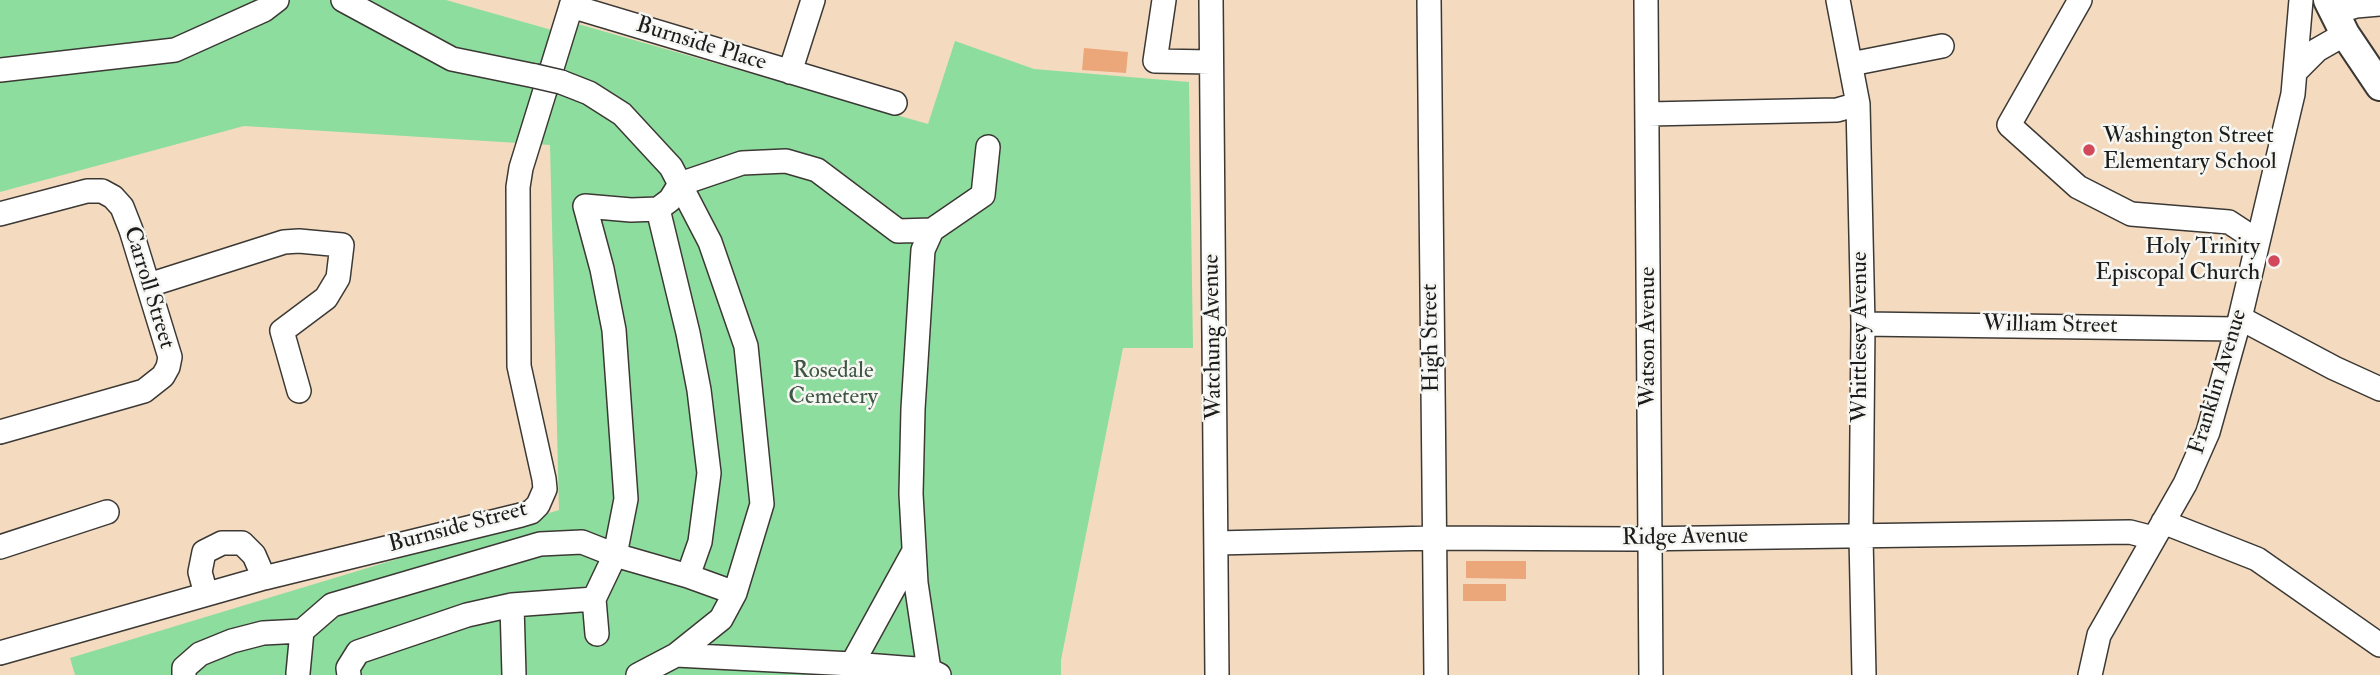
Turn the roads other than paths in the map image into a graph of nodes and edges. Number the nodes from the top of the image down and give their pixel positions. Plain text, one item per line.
1 (277, 0) edge
2 (343, 0) edge
3 (813, 0) edge
4 (1164, 0) edge
5 (1211, 0) edge
6 (1429, 0) edge
7 (1646, 0) edge
8 (1838, 0) edge
9 (2080, 0) edge
10 (2301, 0) edge
11 (572, 3) edge
12 (2380, 4) edge
13 (2335, 16) edge
14 (1942, 46) dead end
15 (1211, 62) junction
16 (1851, 64) junction
17 (0, 70) edge
18 (2297, 70) junction
19 (790, 72) junction
20 (2380, 86) edge
21 (895, 103) dead end
22 (1858, 104) junction
23 (1648, 114) junction
24 (988, 147) dead end
25 (680, 184) junction
26 (658, 209) junction
27 (0, 214) edge
28 (932, 230) junction
29 (2258, 241) junction
30 (149, 285) junction
31 (1863, 324) junction
32 (2239, 324) junction
33 (2380, 388) edge
34 (299, 391) dead end
35 (0, 432) edge
36 (107, 512) dead end
37 (2158, 530) junction
38 (1861, 537) junction
39 (1434, 538) junction
40 (1650, 539) junction
41 (1216, 542) junction
42 (0, 547) edge
43 (914, 551) junction
44 (615, 555) junction
45 (688, 576) junction
46 (264, 578) junction
47 (735, 593) junction
48 (206, 594) junction
49 (594, 599) junction
50 (512, 605) junction
51 (302, 631) junction
52 (597, 634) dead end
53 (2380, 645) edge
54 (0, 653) edge
55 (676, 655) junction
56 (851, 670) edge
57 (934, 672) edge
58 (299, 673) dead end
59 (184, 675) edge
60 (349, 675) edge
61 (514, 675) edge
62 (638, 675) edge
63 (1217, 675) edge
64 (1436, 675) edge
65 (1651, 675) edge
66 (1864, 675) edge
67 (2090, 675) edge

1 - 17 street
2 - 25 street, bridge
3 - 19 street
4 - 15 street
5 - 15 street, Watchung Avenue
6 - 39 street, High Street
7 - 23 street, Watson Avenue
8 - 16 street, Whittlesey Avenue
9 - 29 street
10 - 18 street, Franklin Avenue
11 - 19 street, Burnside Place
11 - 46 street, Burnside Street
12 - 13 street
13 - 18 street
13 - 20 main road
14 - 16 street
15 - 41 street, Watchung Avenue
16 - 22 street, Whittlesey Avenue
18 - 29 street, Franklin Avenue
19 - 21 street, Burnside Place
22 - 23 street
22 - 31 street, Whittlesey Avenue
23 - 40 street, Watson Avenue
24 - 28 street
25 - 26 street
25 - 28 street
25 - 47 street
26 - 44 street
26 - 45 street
27 - 30 street, Carroll Street
28 - 43 street
29 - 32 street, Franklin Avenue
30 - 34 street
30 - 35 street, Carroll Street
31 - 32 street, William Street
31 - 38 street, Whittlesey Avenue
32 - 33 street, William Street
32 - 37 street, Franklin Avenue
36 - 42 street
37 - 38 street, Ridge Avenue
37 - 53 street, Ridge Avenue
37 - 67 street, Franklin Avenue
38 - 40 street, Ridge Avenue
38 - 66 street, Whittlesey Avenue
39 - 40 street, Ridge Avenue
39 - 41 street, Ridge Avenue
39 - 64 street, High Street
40 - 65 street, Watson Avenue
41 - 63 street, Watchung Avenue
43 - 56 street
43 - 57 street
44 - 45 street
44 - 49 street
44 - 51 street
45 - 47 street
46 - 48 street, Burnside Street
46 - 48 street
47 - 55 street
48 - 54 street, Burnside Street
49 - 50 street
49 - 52 street
50 - 60 street
50 - 61 street
51 - 58 street
51 - 59 street
55 - 56 street
55 - 62 street
56 - 57 street

